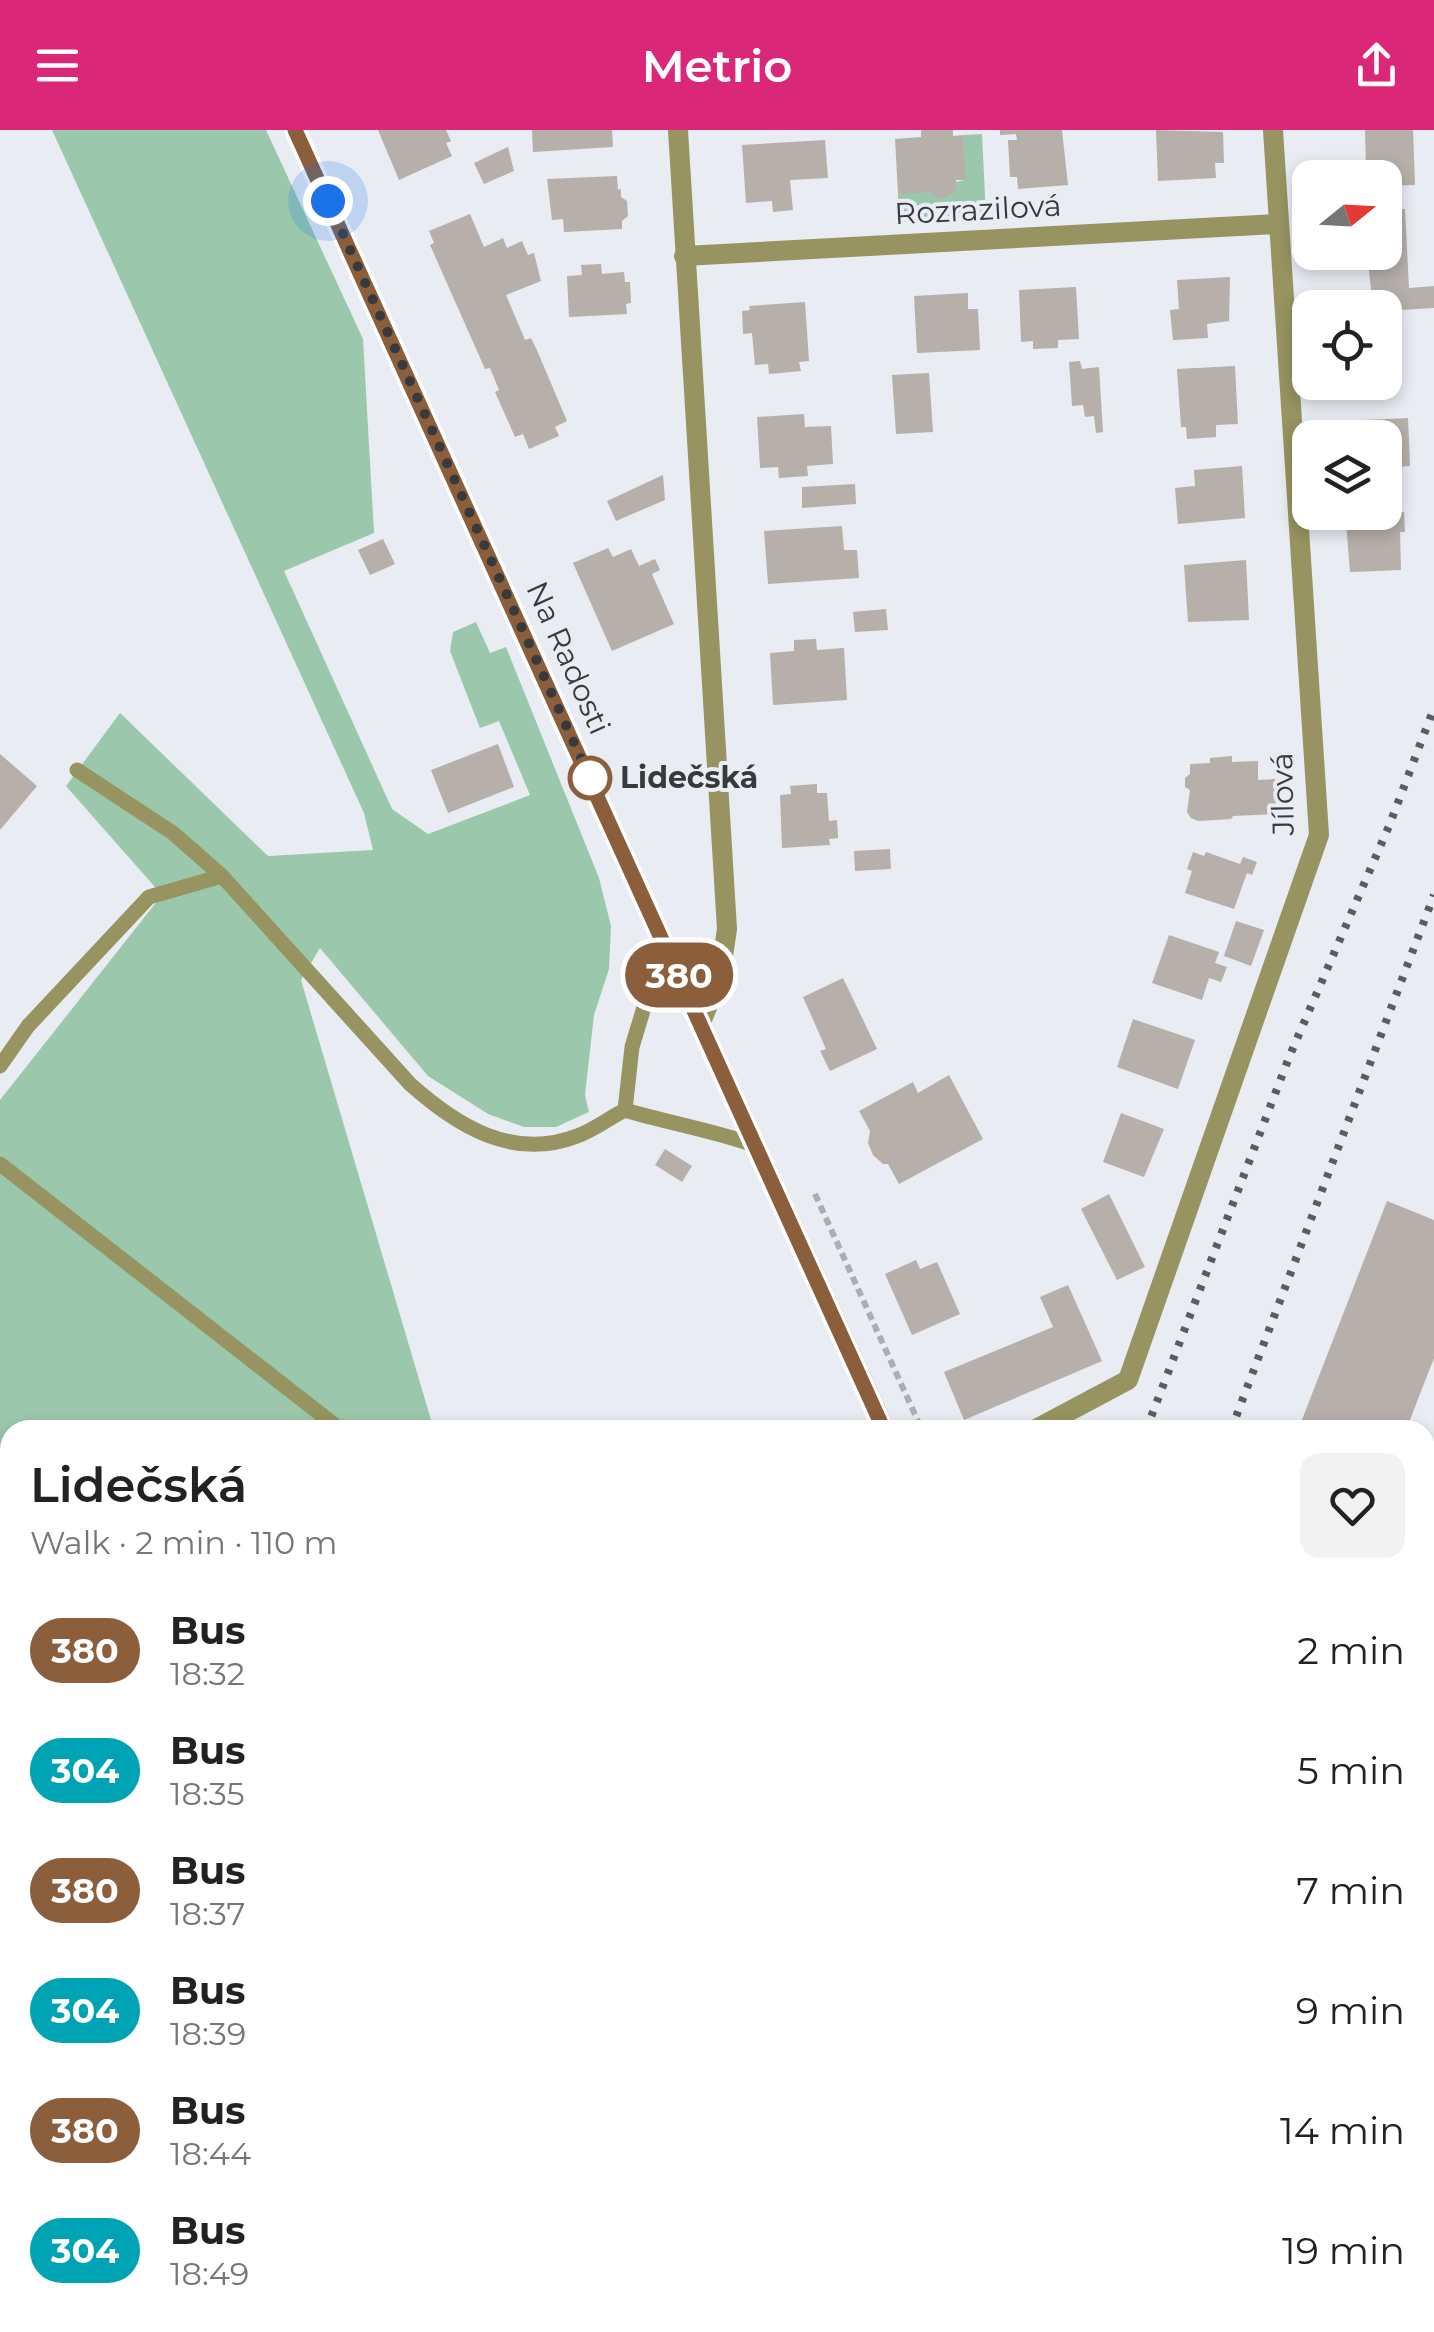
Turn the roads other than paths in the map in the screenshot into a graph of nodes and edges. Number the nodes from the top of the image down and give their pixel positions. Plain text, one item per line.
1 (295, 130) edge
2 (678, 130) edge
3 (1272, 130) edge
4 (1276, 224) junction
5 (684, 256) junction
6 (78, 770) dead end
7 (222, 876) junction
8 (664, 940) junction
9 (701, 1022) junction
10 (0, 1066) edge
11 (625, 1110) junction
12 (754, 1145) junction
13 (0, 1164) edge
14 (328, 1420) edge
15 (879, 1420) edge
16 (1053, 1420) edge
17 (339, 2332) edge
18 (356, 2332) edge

1 - 8 main road, Na Radosti
2 - 5 street
3 - 4 street, Jílová
4 - 5 street, Rozrazilová
4 - 16 street, Jílová
5 - 9 street
6 - 7 lane
7 - 10 lane
7 - 11 lane
8 - 9 main road, Na Radosti
8 - 11 lane
9 - 12 main road, Na Radosti
11 - 12 lane
12 - 15 main road, Na Radosti
13 - 14 lane
17 - 18 lane

